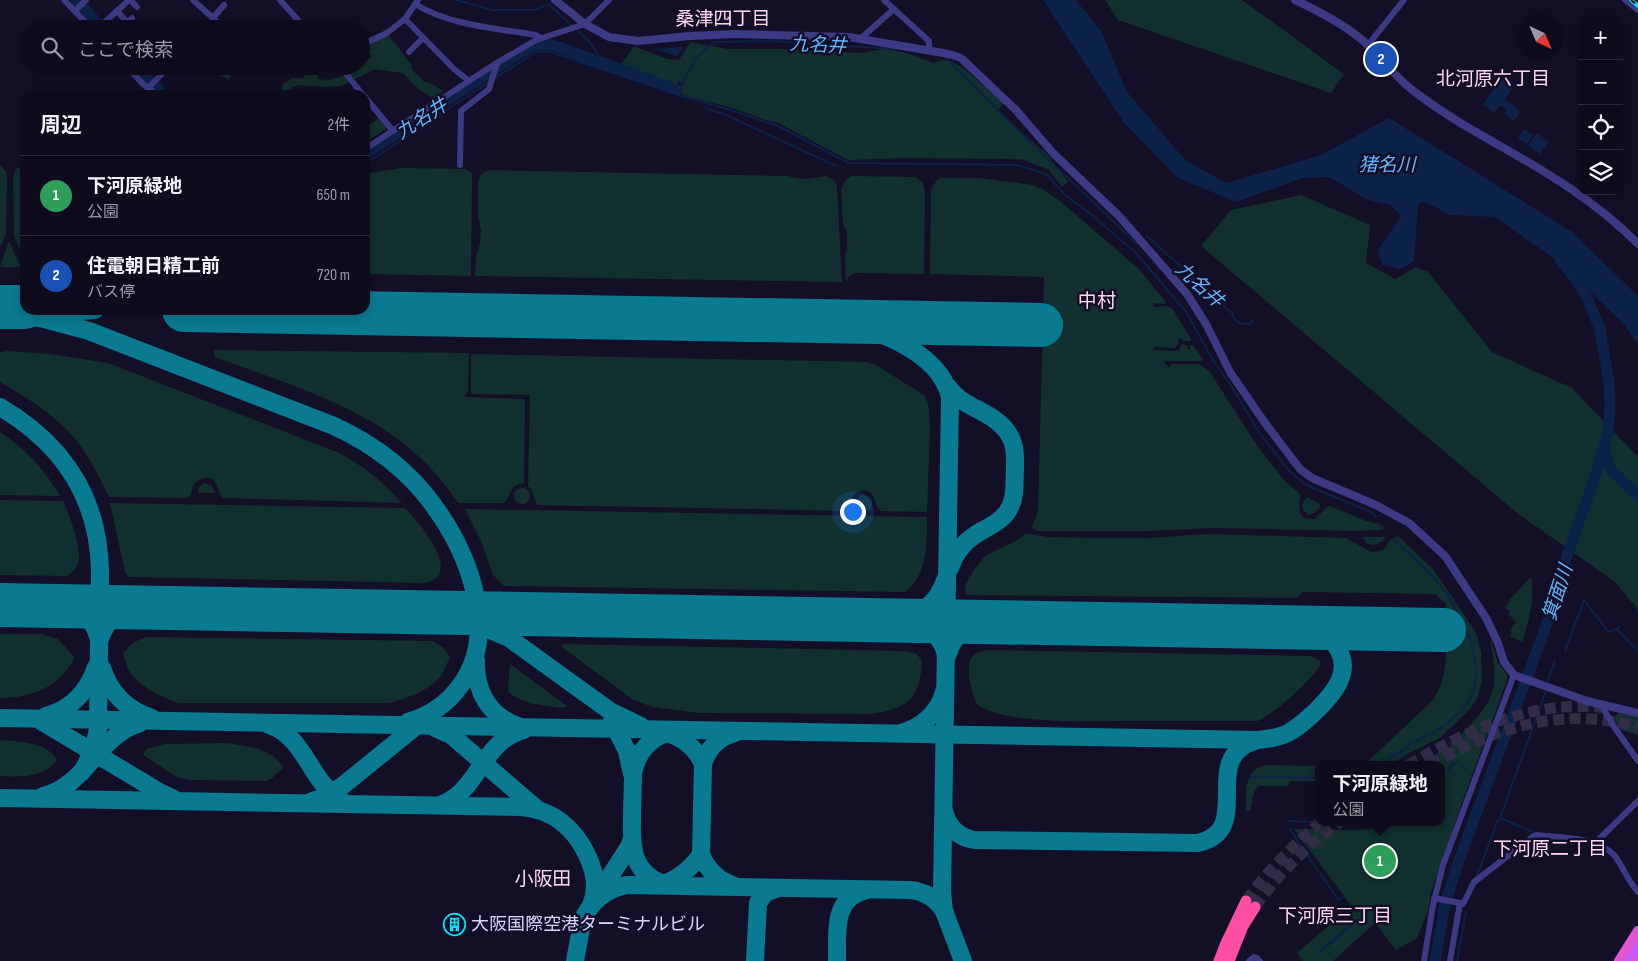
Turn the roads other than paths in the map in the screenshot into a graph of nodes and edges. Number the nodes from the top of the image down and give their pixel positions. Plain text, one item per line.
1 (64, 0) edge
2 (86, 0) edge
3 (130, 0) edge
4 (193, 0) edge
5 (280, 0) edge
6 (555, 0) edge
7 (609, 0) edge
8 (884, 0) edge
9 (1295, 0) edge
10 (1404, 0) edge
11 (1624, 0) edge
12 (417, 2) edge
13 (224, 5) dead end
14 (138, 7) dead end
15 (894, 9) junction
16 (75, 11) junction
17 (117, 11) junction
18 (1638, 11) edge
19 (405, 19) junction
20 (84, 20) edge
21 (107, 20) edge
22 (125, 20) edge
23 (215, 20) joint
24 (298, 20) edge
25 (585, 24) junction
26 (423, 38) junction
27 (542, 38) junction
28 (860, 39) junction
29 (370, 41) edge
30 (1368, 45) junction
31 (929, 50) junction
32 (409, 52) dead end
33 (497, 63) junction
34 (135, 75) edge
35 (161, 75) edge
36 (347, 75) edge
37 (469, 81) junction
38 (148, 88) junction
39 (151, 90) edge
40 (359, 90) edge
41 (370, 103) edge
42 (393, 131) junction
43 (370, 146) edge
44 (460, 166) dead end
45 (1638, 244) edge
46 (1515, 675) junction
47 (1601, 705) junction
48 (1638, 713) edge
49 (1637, 762) edge
50 (1638, 801) edge
51 (1594, 844) junction
52 (1638, 892) edge
53 (1436, 899) junction
54 (1459, 903) junction
55 (1638, 931) edge
56 (1638, 945) edge
57 (1219, 961) edge
58 (1229, 961) edge
59 (1249, 961) edge
60 (1260, 961) edge
61 (1424, 961) edge
62 (1450, 961) edge
63 (1619, 961) edge
64 (1628, 961) edge

1 - 16 street
2 - 16 street
3 - 14 street
3 - 17 street
4 - 23 street
5 - 24 street
6 - 25 street
7 - 25 street
8 - 15 street
9 - 30 street
10 - 30 street
11 - 18 street
12 - 19 street
12 - 27 street
13 - 23 street
15 - 28 street
15 - 31 street
16 - 20 street
17 - 21 street
17 - 22 street
19 - 26 street
19 - 29 street
25 - 27 street
25 - 28 street
26 - 32 street
26 - 37 street
27 - 33 street
28 - 31 street
30 - 45 street
31 - 46 street
33 - 37 street
33 - 44 street
34 - 38 street
35 - 38 street
36 - 40 street
37 - 42 street
38 - 39 street
41 - 42 street
42 - 43 street
46 - 47 street
46 - 53 street
47 - 48 street
47 - 49 street
50 - 51 street
51 - 52 street
51 - 54 street
53 - 54 street
53 - 61 street
54 - 62 street
55 - 63 highway
56 - 64 main road
57 - 58 highway
59 - 60 street

